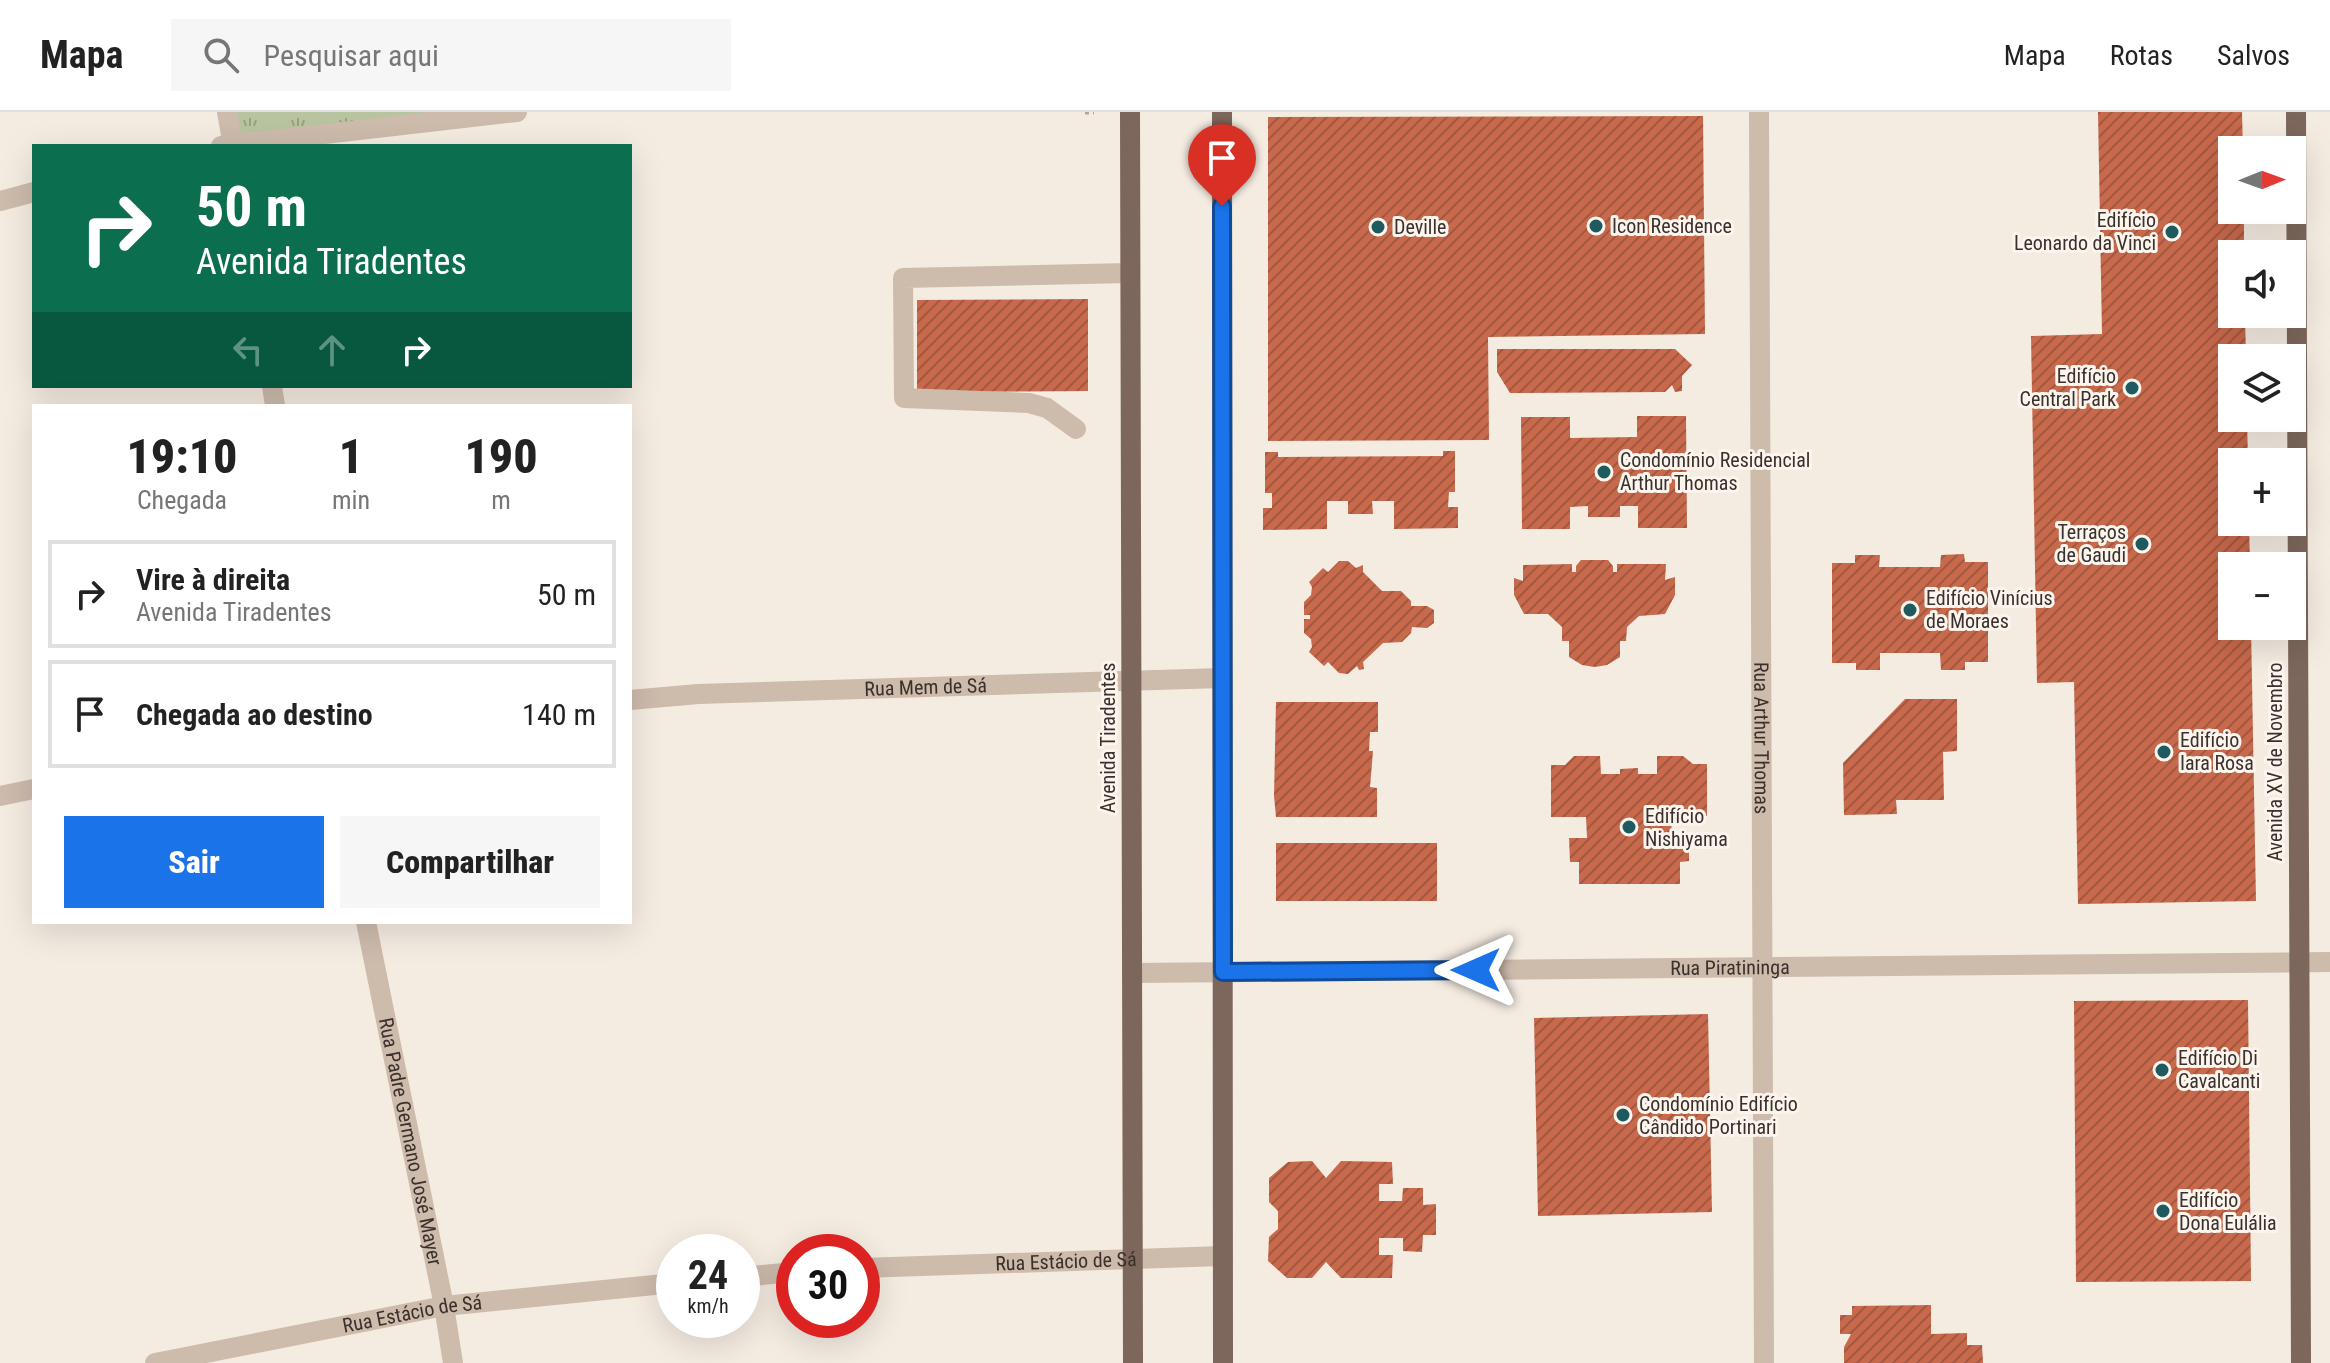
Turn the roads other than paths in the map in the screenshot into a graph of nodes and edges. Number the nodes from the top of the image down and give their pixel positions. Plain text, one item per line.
1 (227, 112) edge
2 (517, 112) edge
3 (1130, 112) edge
4 (1222, 112) edge
5 (1759, 112) edge
6 (2296, 112) edge
7 (228, 144) edge
8 (237, 144) edge
9 (32, 193) edge
10 (0, 201) edge
11 (1129, 273) junction
12 (1076, 429) dead end
13 (1222, 678) junction
14 (1131, 679) junction
15 (632, 700) edge
16 (32, 789) edge
17 (0, 796) edge
18 (366, 924) edge
19 (2299, 962) junction
20 (2330, 962) edge
21 (1761, 967) junction
22 (1223, 972) junction
23 (1132, 973) junction
24 (1223, 1256) junction
25 (1132, 1259) junction
26 (880, 1267) edge
27 (656, 1285) edge
28 (444, 1306) junction
29 (155, 1363) edge
30 (453, 1363) edge
31 (1133, 1363) edge
32 (1223, 1363) edge
33 (1764, 1363) edge
34 (2301, 1363) edge

1 - 7 street
2 - 8 street
3 - 11 main road, Avenida Tiradentes
4 - 13 main road
5 - 21 street, Rua Arthur Thomas
6 - 19 main road, Avenida XV de Novembro
9 - 10 street
11 - 12 street
11 - 14 main road, Avenida Tiradentes
13 - 14 street, Rua Mem de Sá
13 - 22 main road
14 - 15 street, Rua Mem de Sá
14 - 23 main road, Avenida Tiradentes
16 - 17 street
18 - 28 street, Rua Padre Germano José Mayer
19 - 20 street, Rua Piratininga
19 - 21 street, Rua Piratininga
19 - 34 main road, Avenida XV de Novembro
21 - 22 street, Rua Piratininga
21 - 33 street, Rua Arthur Thomas
22 - 23 street, Rua Piratininga
22 - 24 main road
23 - 25 main road, Avenida Tiradentes
24 - 25 street, Rua Estácio de Sá
24 - 32 main road
25 - 26 street, Rua Estácio de Sá
25 - 31 main road, Avenida Tiradentes
27 - 28 street, Rua Estácio de Sá
28 - 29 street, Rua Estácio de Sá
28 - 30 street, Rua Padre Germano José Mayer

